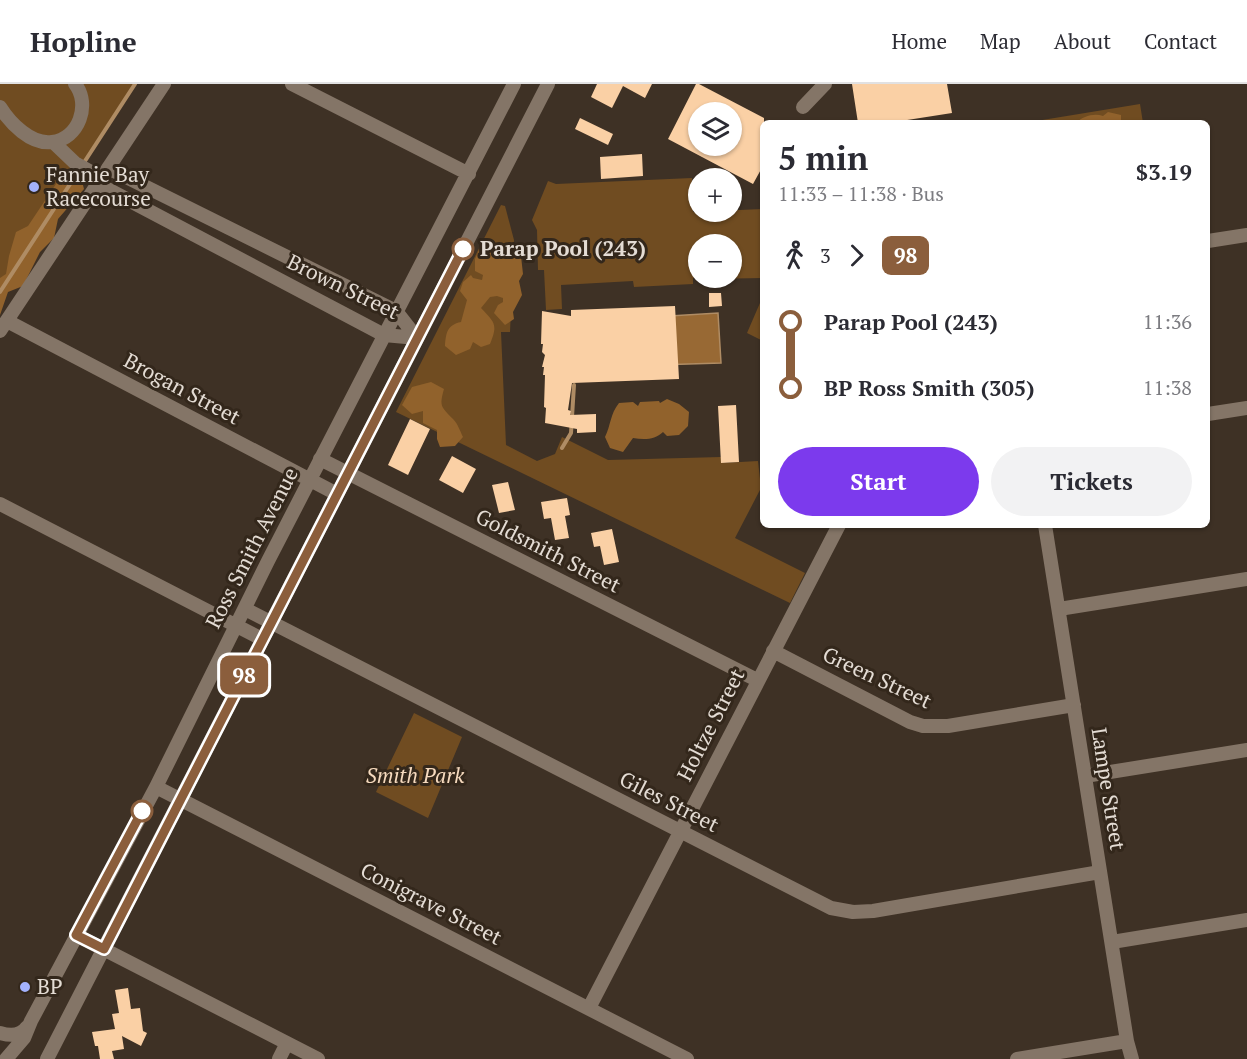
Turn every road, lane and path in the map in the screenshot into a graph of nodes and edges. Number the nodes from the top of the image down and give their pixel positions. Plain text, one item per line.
1 (75, 84) edge
2 (164, 84) edge
3 (292, 84) edge
4 (514, 84) edge
5 (548, 84) edge
6 (825, 84) edge
7 (0, 107) edge
8 (803, 107) dead end
9 (53, 142) junction
10 (469, 174) junction
11 (103, 177) junction
12 (1247, 235) edge
13 (1210, 241) edge
14 (396, 311) junction
15 (3, 326) edge
16 (384, 335) junction
17 (417, 338) junction
18 (1247, 408) edge
19 (1210, 414) edge
20 (320, 459) junction
21 (348, 472) junction
22 (310, 480) junction
23 (337, 494) junction
24 (0, 504) edge
25 (837, 528) edge
26 (1046, 528) edge
27 (1247, 579) edge
28 (245, 609) junction
29 (1059, 609) junction
30 (271, 621) junction
31 (237, 626) junction
32 (262, 639) junction
33 (773, 651) junction
34 (757, 680) junction
35 (1074, 705) junction
36 (1247, 750) edge
37 (1085, 776) junction
38 (156, 787) junction
39 (180, 799) junction
40 (680, 831) junction
41 (1100, 872) junction
42 (1247, 920) edge
43 (76, 935) junction
44 (1112, 942) junction
45 (104, 949) junction
46 (589, 1008) junction
47 (31, 1021) junction
48 (0, 1033) edge
49 (1127, 1041) junction
50 (288, 1043) junction
51 (6, 1059) edge
52 (47, 1059) edge
53 (279, 1059) edge
54 (318, 1059) edge
55 (687, 1059) edge
56 (1017, 1059) edge
57 (1132, 1059) edge

1 - 9 street
2 - 11 street
3 - 10 street
4 - 10 street, Ross Smith Avenue
5 - 17 street
6 - 8 street
7 - 9 street
9 - 11 street
10 - 14 street, Ross Smith Avenue
11 - 14 street, Brown Street
11 - 15 street
11 - 16 street, Brown Street
12 - 13 street
14 - 16 street, Ross Smith Avenue
14 - 17 street, Brown Street
15 - 22 street, Brogan Street
16 - 17 street, Brown Street
16 - 20 street, Ross Smith Avenue
17 - 21 street
18 - 19 street
20 - 21 street, Goldsmith Street
20 - 22 street, Ross Smith Avenue
21 - 23 street
21 - 34 street, Goldsmith Street
22 - 23 street, Brogan Street
22 - 28 street, Ross Smith Avenue
23 - 30 street
24 - 31 street
25 - 33 street, Holtze Street
26 - 29 street, Lampe Street
27 - 29 street
28 - 30 street, Giles Street
28 - 31 street, Ross Smith Avenue
29 - 35 street, Lampe Street
30 - 32 street
30 - 40 street, Giles Street
31 - 32 street
31 - 38 street, Ross Smith Avenue
32 - 39 street
33 - 34 street, Holtze Street
33 - 35 street, Green Street
34 - 40 street, Holtze Street
35 - 37 street, Lampe Street
36 - 37 street
37 - 41 street, Lampe Street
38 - 39 street, Conigrave Street
38 - 43 street, Ross Smith Avenue
39 - 45 street
39 - 46 street, Conigrave Street
40 - 41 street, Giles Street
40 - 46 street, Holtze Street
41 - 44 street, Lampe Street
42 - 44 street
43 - 45 street
43 - 47 street, Ross Smith Avenue
44 - 49 street, Lampe Street
45 - 50 street
45 - 52 street
46 - 55 street, Conigrave Street
47 - 48 street
47 - 51 street, Ross Smith Avenue
49 - 56 street
49 - 57 street, Lampe Street
50 - 53 street
50 - 54 street

